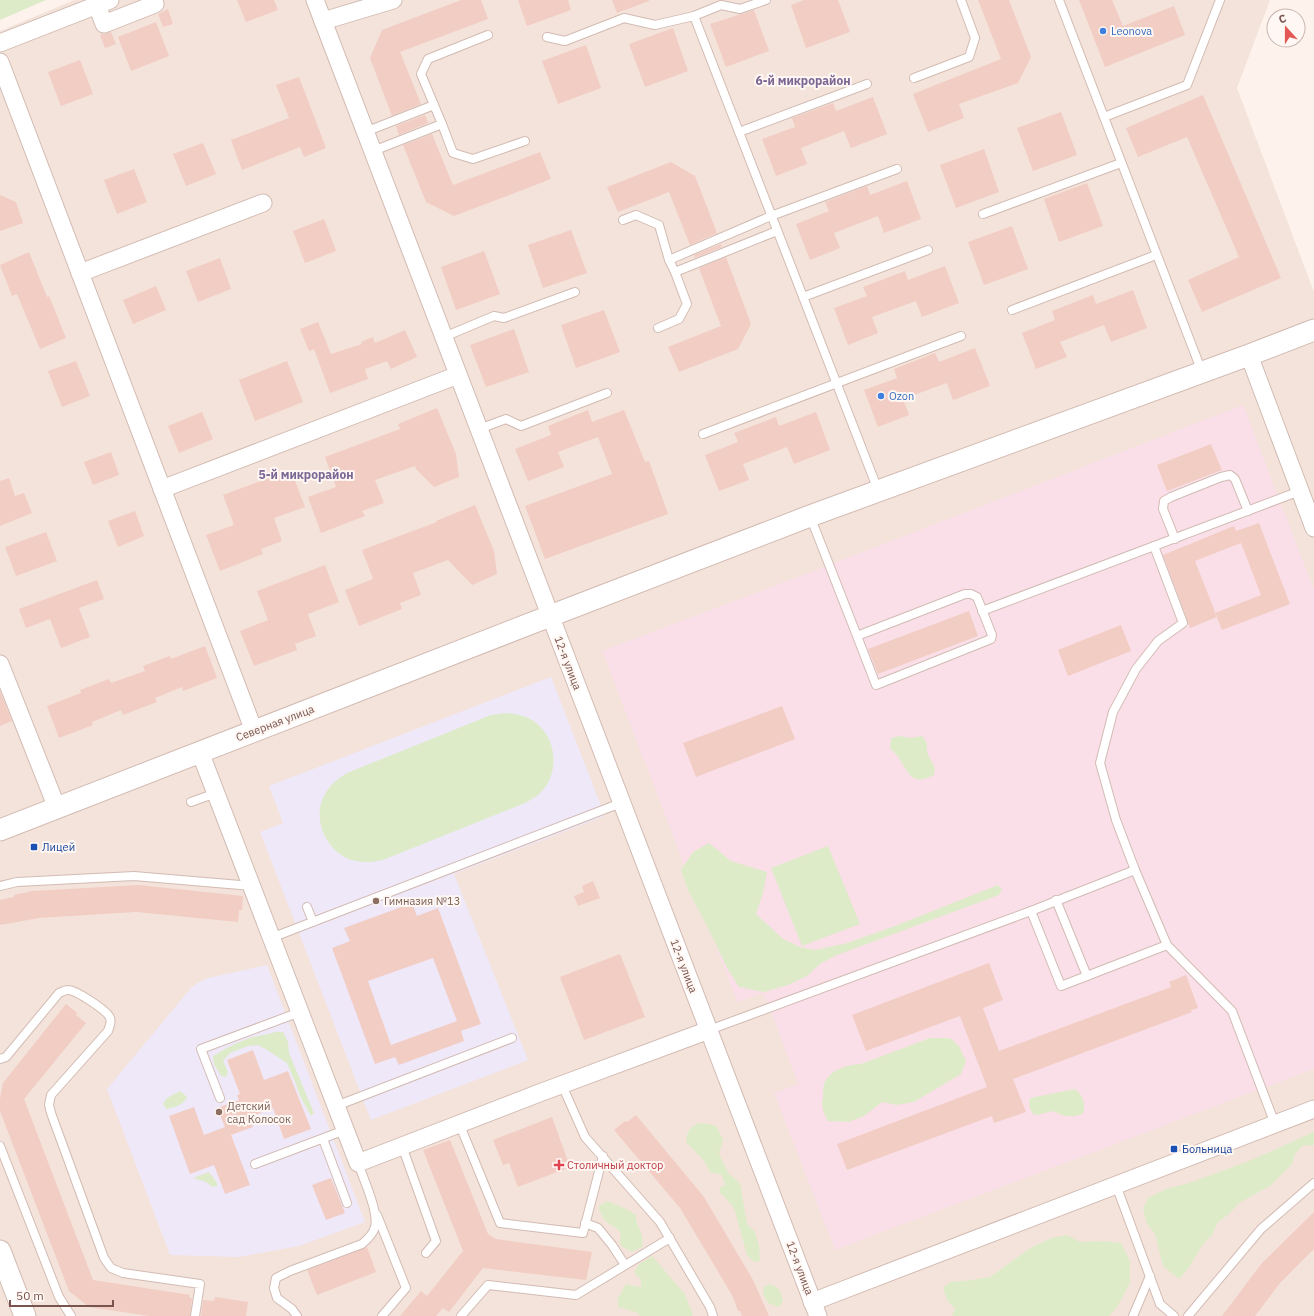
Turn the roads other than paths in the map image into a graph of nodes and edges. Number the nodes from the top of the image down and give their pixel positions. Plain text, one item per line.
1 (154, 0) edge
2 (315, 0) edge
3 (393, 0) edge
4 (766, 0) edge
5 (961, 0) edge
6 (1059, 0) edge
7 (1220, 0) edge
8 (103, 3) edge
9 (694, 16) junction
10 (323, 21) junction
11 (488, 35) dead end
12 (547, 37) dead end
13 (0, 43) edge
14 (0, 62) edge
15 (914, 78) dead end
16 (867, 84) dead end
17 (434, 105) junction
18 (1104, 117) junction
19 (442, 124) junction
20 (365, 132) junction
21 (738, 132) junction
22 (525, 141) dead end
23 (373, 151) junction
24 (1121, 163) junction
25 (897, 169) dead end
26 (263, 203) dead end
27 (983, 214) dead end
28 (771, 216) junction
29 (623, 220) dead end
30 (777, 231) junction
31 (928, 250) dead end
32 (1156, 255) junction
33 (669, 260) junction
34 (675, 272) junction
35 (80, 273) junction
36 (575, 292) dead end
37 (803, 297) junction
38 (1012, 310) dead end
39 (658, 328) dead end
40 (1314, 330) edge
41 (961, 336) dead end
42 (444, 337) junction
43 (1249, 355) junction
44 (1202, 372) junction
45 (458, 375) junction
46 (836, 383) junction
47 (607, 394) dead end
48 (479, 429) junction
49 (703, 434) dead end
50 (162, 489) junction
51 (878, 491) junction
52 (1300, 491) junction
53 (1248, 511) junction
54 (810, 516) junction
55 (1314, 528) edge
56 (1175, 539) junction
57 (1154, 546) junction
58 (982, 611) junction
59 (550, 616) junction
60 (857, 636) junction
61 (0, 664) edge
62 (254, 731) junction
63 (200, 752) junction
64 (216, 794) junction
65 (191, 802) dead end
66 (622, 803) junction
67 (57, 808) junction
68 (0, 830) edge
69 (1135, 870) junction
70 (0, 886) edge
71 (252, 886) junction
72 (1056, 900) junction
73 (307, 907) dead end
74 (1031, 911) junction
75 (313, 922) junction
76 (271, 938) junction
77 (1167, 945) junction
78 (1087, 976) junction
79 (300, 1012) junction
80 (709, 1030) junction
81 (512, 1038) dead end
82 (0, 1059) edge
83 (562, 1085) junction
84 (220, 1098) dead end
85 (336, 1106) junction
86 (1314, 1109) edge
87 (460, 1124) junction
88 (1275, 1124) junction
89 (345, 1130) junction
90 (323, 1139) junction
91 (0, 1146) edge
92 (402, 1146) junction
93 (603, 1156) junction
94 (358, 1163) junction
95 (255, 1164) dead end
96 (1314, 1183) edge
97 (1116, 1185) junction
98 (347, 1203) dead end
99 (374, 1208) junction
100 (585, 1223) junction
101 (670, 1238) junction
102 (0, 1251) edge
103 (426, 1254) dead end
104 (625, 1266) junction
105 (1150, 1276) junction
106 (815, 1309) edge
107 (25, 1316) edge
108 (72, 1316) edge
109 (195, 1316) edge
110 (297, 1316) edge
111 (382, 1316) edge
112 (461, 1316) edge
113 (713, 1316) edge
114 (1133, 1316) edge
115 (1174, 1316) edge
116 (1188, 1316) edge

1 - 8 street
2 - 10 street, 12-я улица
3 - 10 street
4 - 9 lane
5 - 15 lane
6 - 18 lane
7 - 18 lane
8 - 13 street
9 - 12 lane
9 - 21 lane
10 - 20 street, 12-я улица
11 - 17 lane
14 - 35 street
16 - 21 lane
17 - 19 lane
17 - 20 lane
18 - 24 lane
19 - 22 lane
19 - 23 lane
20 - 23 street, 12-я улица
21 - 28 lane
23 - 42 street, 12-я улица
24 - 27 lane
24 - 32 lane
25 - 28 lane
26 - 35 street
28 - 30 lane
28 - 33 lane
29 - 33 lane
30 - 34 lane
30 - 37 lane
31 - 37 lane
32 - 38 lane
32 - 44 lane
33 - 34 lane
34 - 39 lane
35 - 50 street
36 - 42 lane
37 - 46 lane
40 - 43 street, Северная улица
41 - 46 lane
42 - 45 street, 12-я улица
43 - 44 street, Северная улица
43 - 52 street
44 - 51 street, Северная улица
45 - 48 street, 12-я улица
45 - 50 street
46 - 49 lane
46 - 51 lane
47 - 48 lane
48 - 59 street, 12-я улица
50 - 62 street
51 - 54 street, Северная улица
52 - 53 lane
52 - 55 street
53 - 56 lane
53 - 56 lane
54 - 59 street, Северная улица
54 - 60 lane
56 - 57 lane
57 - 58 lane
57 - 69 lane
58 - 60 lane
58 - 60 lane
59 - 62 street, Северная улица
59 - 66 street, 12-я улица
61 - 67 street
62 - 63 street, Северная улица
63 - 64 street
63 - 67 street, Северная улица
64 - 65 lane
64 - 71 street
66 - 75 lane
66 - 80 street, 12-я улица
67 - 68 street, Северная улица
69 - 72 lane
69 - 77 lane
70 - 71 lane
71 - 76 street
72 - 74 lane
72 - 78 lane
73 - 75 lane
74 - 78 lane
74 - 80 lane
75 - 76 lane
76 - 79 street
77 - 78 lane
77 - 88 lane
79 - 84 lane
79 - 85 street
80 - 83 street
80 - 106 street, 12-я улица
81 - 85 lane
82 - 109 lane
83 - 87 street
83 - 93 lane
85 - 89 street
86 - 88 street
87 - 92 street
87 - 100 lane
88 - 97 street
89 - 90 lane
89 - 94 street
90 - 95 lane
90 - 98 lane
91 - 108 lane
92 - 94 street
92 - 103 lane
93 - 100 lane
93 - 101 lane
94 - 99 lane
96 - 116 lane
97 - 105 lane
97 - 106 street
99 - 110 lane
99 - 111 lane
100 - 104 lane
101 - 104 lane
101 - 113 lane
102 - 107 street
104 - 112 lane
105 - 114 lane
105 - 115 lane

